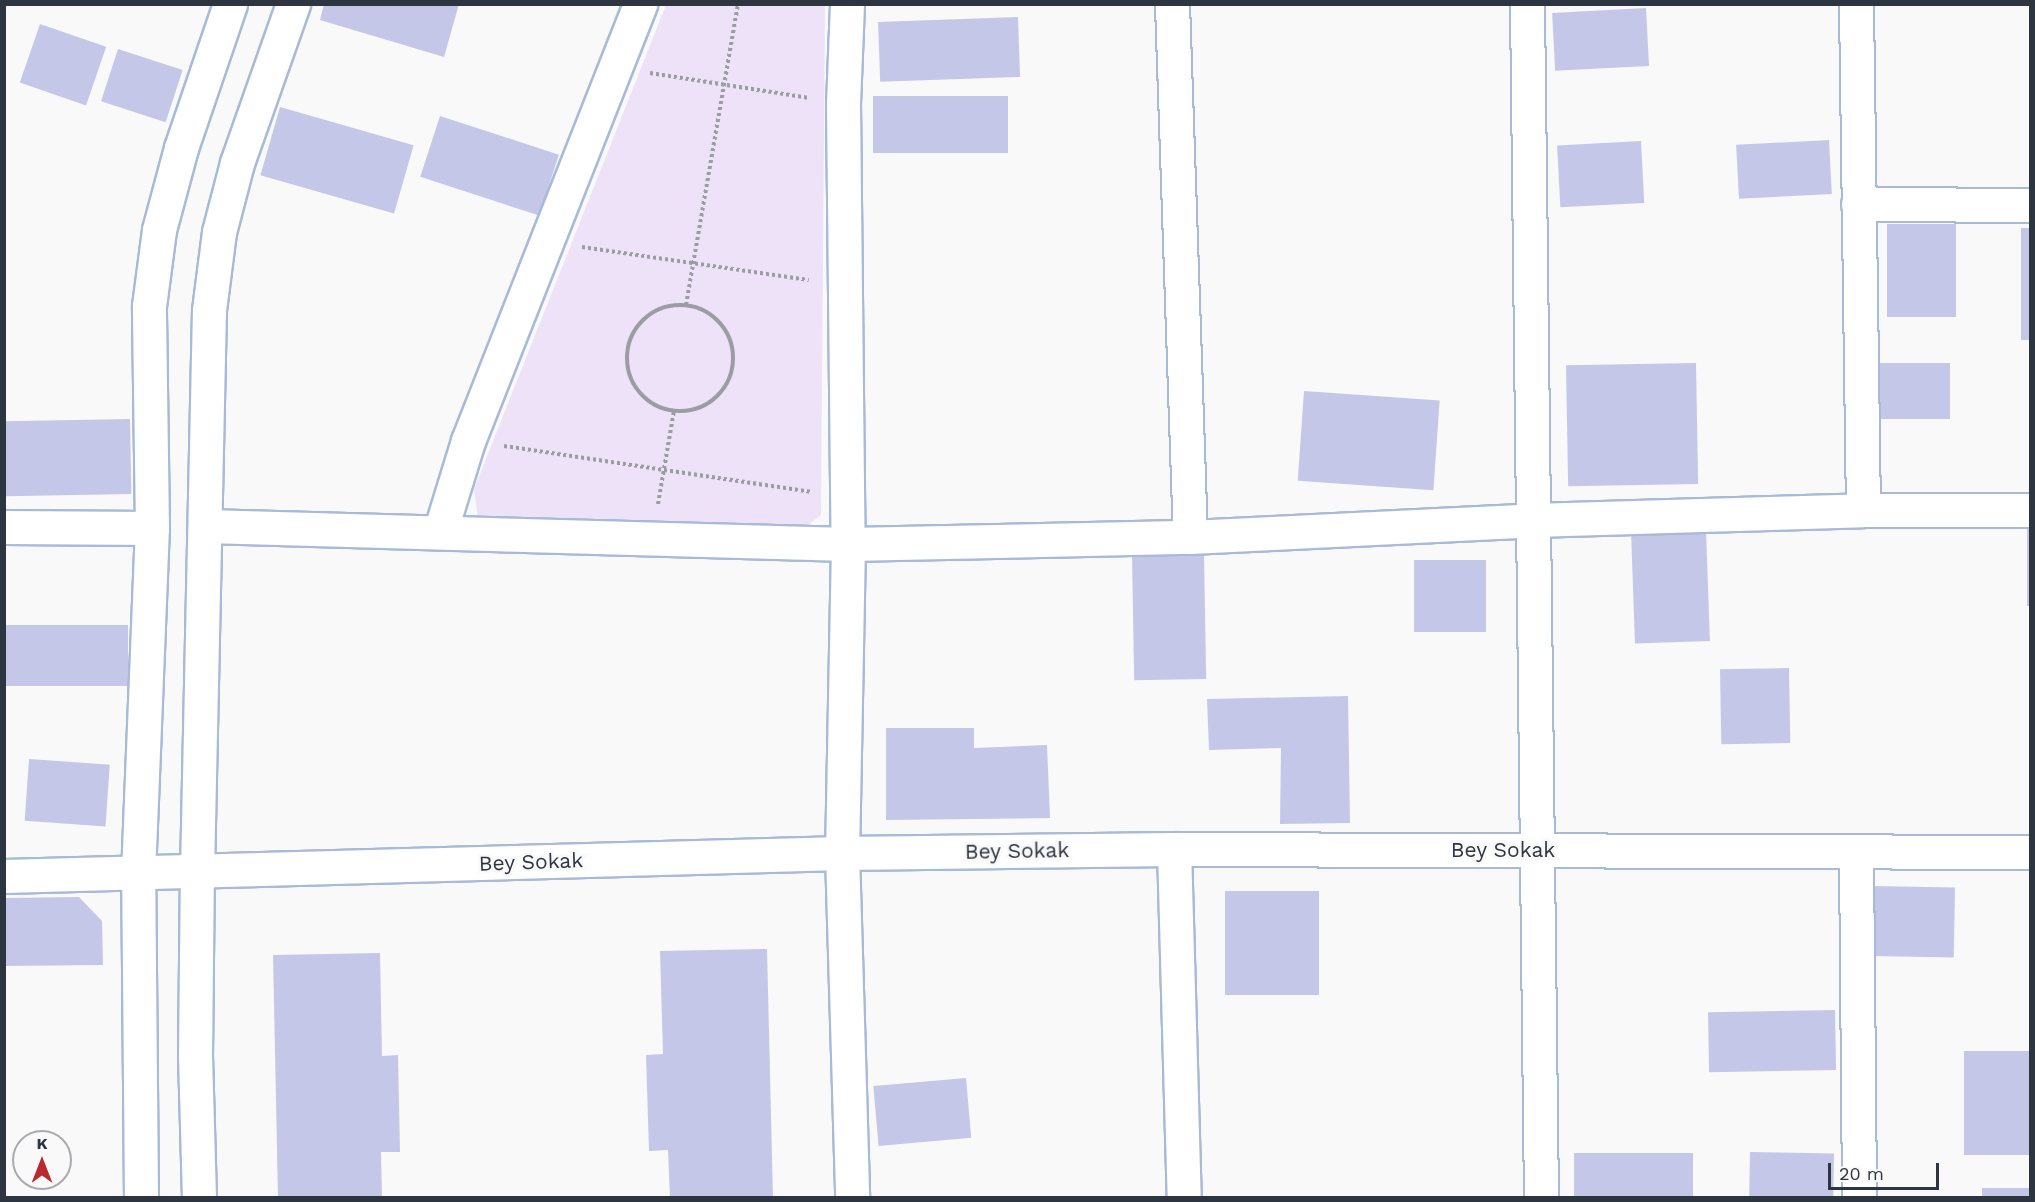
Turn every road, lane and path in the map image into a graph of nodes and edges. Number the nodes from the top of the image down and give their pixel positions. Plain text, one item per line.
1 (230, 4) edge
2 (293, 4) edge
3 (640, 4) edge
4 (738, 4) edge
5 (847, 4) edge
6 (1172, 4) edge
7 (1527, 4) edge
8 (1856, 4) edge
9 (614, 67) junction
10 (723, 84) junction
11 (843, 103) junction
12 (1858, 204) junction
13 (2031, 205) edge
14 (546, 242) junction
15 (693, 263) junction
16 (845, 285) junction
17 (686, 304) junction
18 (674, 411) junction
19 (468, 441) junction
20 (662, 469) junction
21 (845, 497) junction
22 (1863, 510) junction
23 (2031, 510) edge
24 (1533, 520) junction
25 (206, 526) junction
26 (4, 527) edge
27 (152, 528) junction
28 (440, 532) junction
29 (1190, 537) junction
30 (654, 540) junction
31 (848, 544) junction
32 (1174, 849) junction
33 (1536, 849) junction
34 (2031, 852) edge
35 (842, 853) junction
36 (1856, 853) junction
37 (197, 872) junction
38 (138, 874) junction
39 (4, 876) edge
40 (141, 1197) edge
41 (199, 1197) edge
42 (852, 1197) edge
43 (1184, 1197) edge
44 (1540, 1197) edge
45 (1859, 1197) edge

1 - 27 street
2 - 25 street
3 - 9 street
4 - 10 path
5 - 11 street
6 - 29 street
7 - 24 street
8 - 12 street
9 - 10 path
9 - 14 street
10 - 11 path
10 - 15 path
11 - 16 street
12 - 13 street
12 - 22 street
14 - 15 path
14 - 19 street
15 - 16 path
15 - 17 path
16 - 21 street
17 - 18 path
17 - 18 path
18 - 20 path
19 - 20 path
19 - 28 street
20 - 21 path
20 - 30 path
21 - 31 street
22 - 23 street
22 - 24 street
24 - 29 street
24 - 33 street
25 - 28 street
25 - 37 street
26 - 27 street
27 - 38 street
28 - 30 street
29 - 31 street
30 - 31 street
31 - 35 street
32 - 33 street, Bey Sokak
32 - 35 street, Bey Sokak
32 - 43 street
33 - 36 street, Bey Sokak
33 - 44 street
34 - 36 street, Bey Sokak
35 - 37 street, Bey Sokak
35 - 42 street
36 - 45 street
37 - 38 street, Bey Sokak
37 - 41 street
38 - 39 street, Bey Sokak
38 - 40 street

